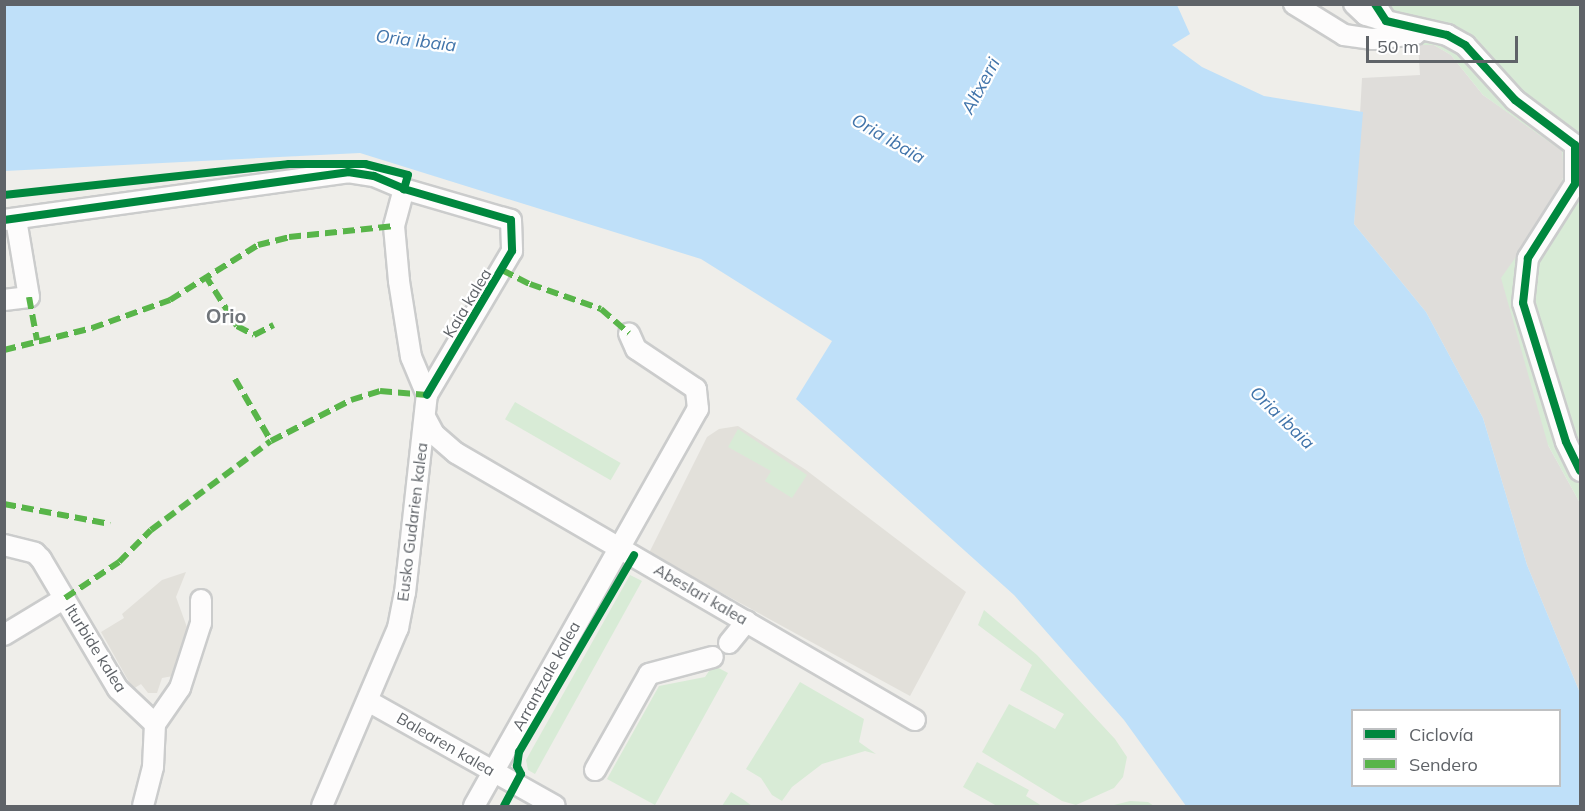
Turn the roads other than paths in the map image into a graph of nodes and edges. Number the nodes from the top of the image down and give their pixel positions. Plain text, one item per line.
1 (1294, 4) edge
2 (1312, 4) edge
3 (1354, 4) edge
4 (1375, 4) edge
5 (1386, 21) junction
6 (1447, 35) junction
7 (1373, 39) junction
8 (404, 189) junction
9 (10, 220) edge
10 (4, 300) edge
11 (629, 333) dead end
12 (427, 395) junction
13 (426, 419) junction
14 (456, 453) junction
15 (1581, 471) edge
16 (420, 474) junction
17 (4, 545) edge
18 (620, 548) junction
19 (64, 598) junction
20 (201, 600) dead end
21 (747, 621) junction
22 (4, 635) edge
23 (729, 643) dead end
24 (713, 657) dead end
25 (368, 701) junction
26 (915, 720) dead end
27 (155, 724) junction
28 (494, 771) junction
29 (595, 771) dead end
30 (143, 807) edge
31 (322, 807) edge
32 (474, 807) edge
33 (555, 807) edge

1 - 7 street
2 - 7 street
3 - 5 street
4 - 5 street
5 - 6 street
6 - 7 street
6 - 15 street
8 - 9 street
8 - 12 street, Eusko Gudarien kalea
8 - 12 street, Kaia kalea
9 - 10 street
11 - 18 street, Arrantzale kalea
12 - 13 street, Eusko Gudarien kalea
13 - 14 street, Abeslari kalea
13 - 16 street, Eusko Gudarien kalea
14 - 16 street
14 - 18 street, Abeslari kalea
16 - 25 street, Eusko Gudarien kalea
17 - 19 street, Iturbide kalea
18 - 21 street, Abeslari kalea
18 - 28 street, Arrantzale kalea
19 - 22 street
19 - 27 street, Iturbide kalea
20 - 27 street
21 - 23 street
21 - 26 street, Abeslari kalea
24 - 29 street
25 - 28 street, Balearen kalea
25 - 31 street, Eusko Gudarien kalea
27 - 30 street
28 - 32 street, Arrantzale kalea
28 - 33 street, Balearen kalea

